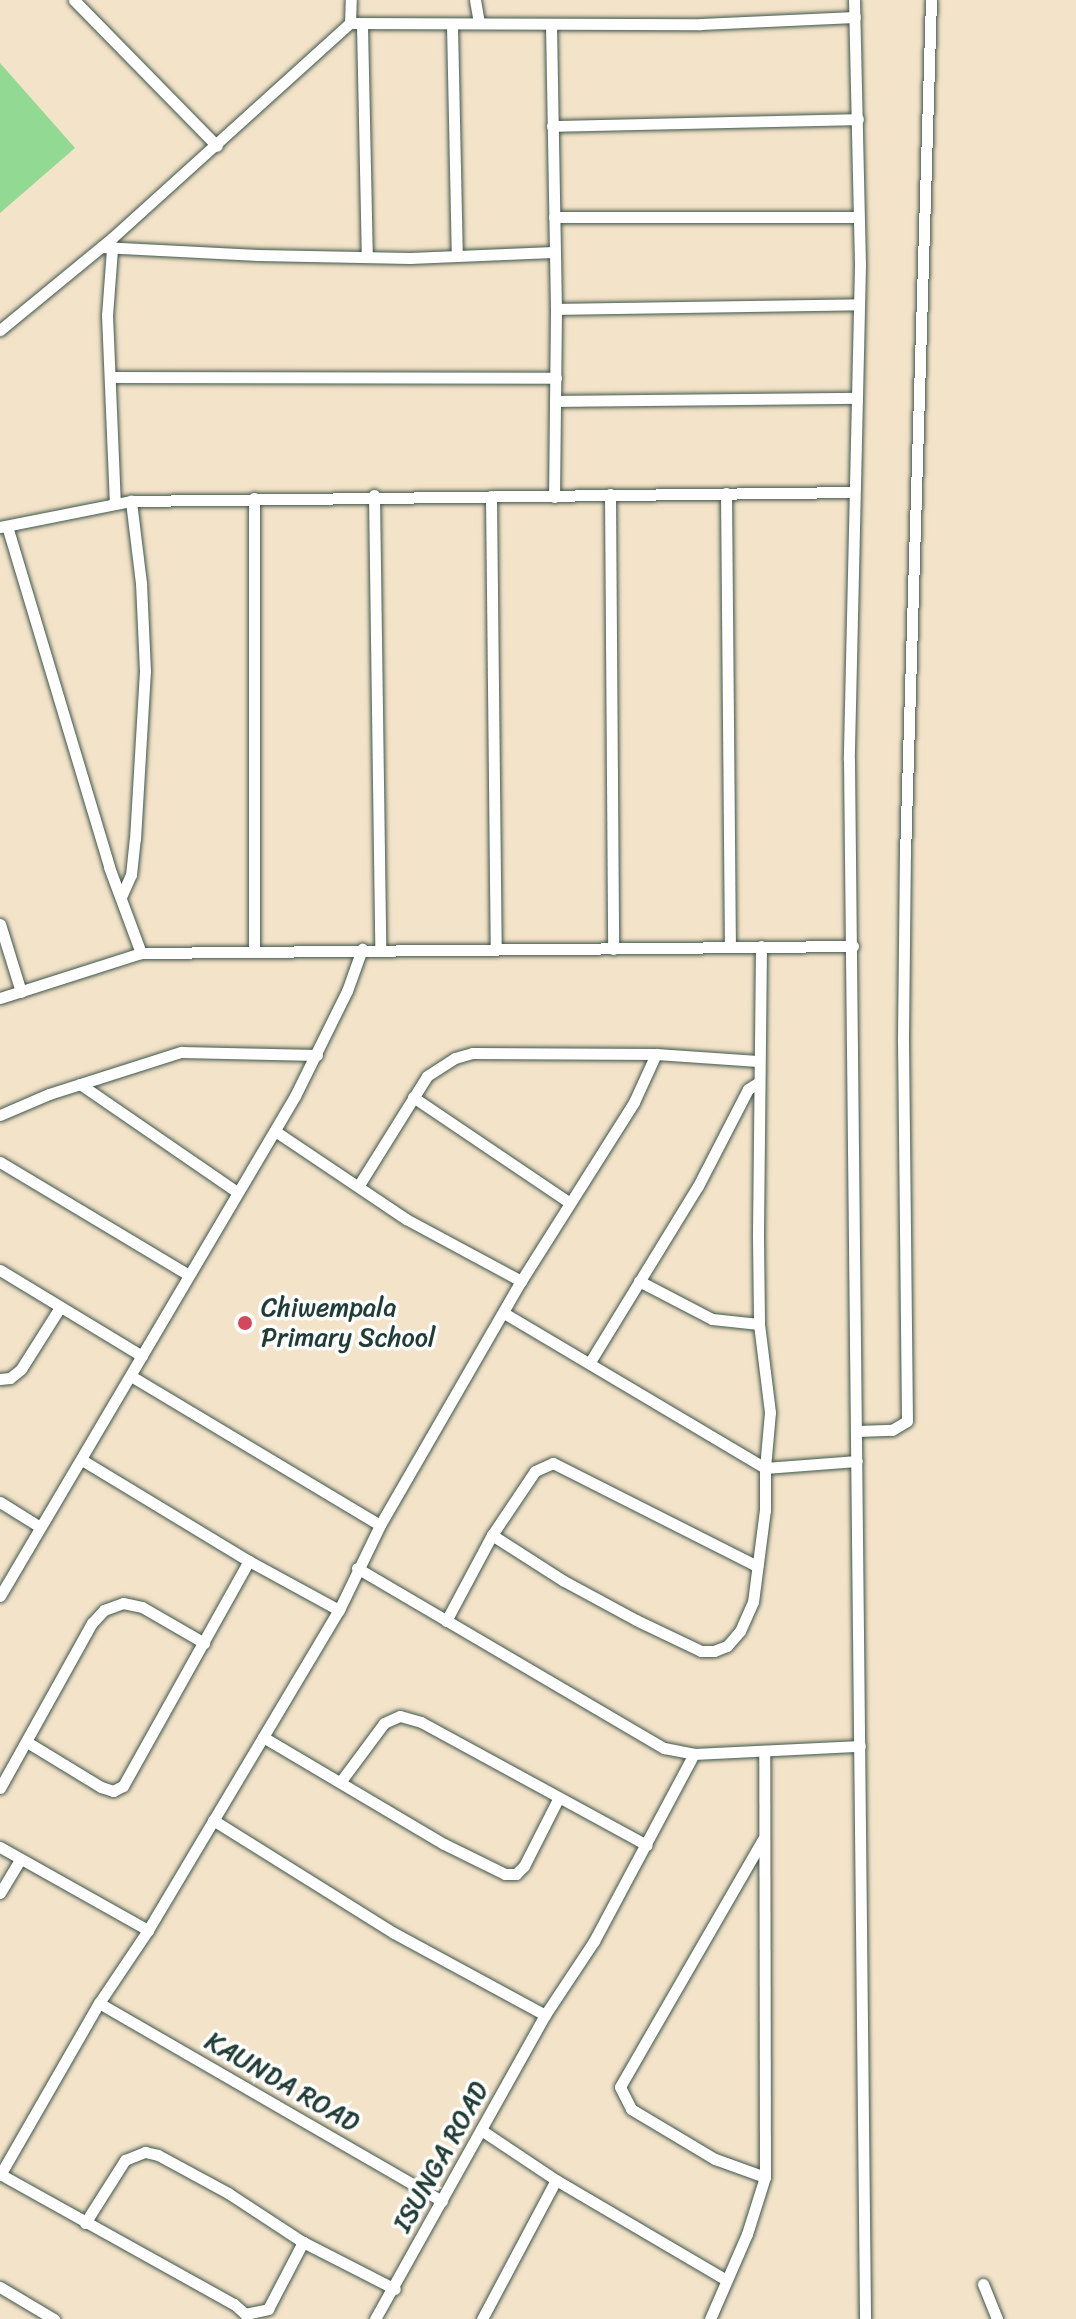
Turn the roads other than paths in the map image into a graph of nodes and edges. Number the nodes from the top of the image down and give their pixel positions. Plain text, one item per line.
1 (74, 0) edge
2 (84, 0) edge
3 (351, 0) edge
4 (475, 0) edge
5 (854, 0) edge
6 (931, 0) edge
7 (91, 16) junction
8 (855, 17) junction
9 (479, 23) junction
10 (356, 24) junction
11 (551, 24) junction
12 (452, 25) junction
13 (858, 119) junction
14 (552, 126) junction
15 (217, 146) junction
16 (554, 217) junction
17 (856, 217) junction
18 (106, 248) junction
19 (553, 252) junction
20 (457, 255) junction
21 (367, 257) junction
22 (858, 304) junction
23 (556, 309) junction
24 (0, 330) edge
25 (110, 377) junction
26 (556, 378) junction
27 (857, 398) junction
28 (555, 401) junction
29 (853, 492) junction
30 (726, 493) junction
31 (610, 494) junction
32 (374, 495) junction
33 (491, 496) junction
34 (554, 497) junction
35 (254, 498) junction
36 (131, 501) junction
37 (115, 502) junction
38 (3, 527) edge
39 (121, 897) junction
40 (0, 924) edge
41 (761, 946) junction
42 (853, 946) junction
43 (730, 947) junction
44 (380, 948) junction
45 (496, 948) junction
46 (362, 949) junction
47 (613, 949) junction
48 (254, 950) junction
49 (141, 953) junction
50 (21, 992) junction
51 (0, 998) edge
52 (656, 1054) junction
53 (317, 1055) junction
54 (758, 1061) junction
55 (758, 1083) junction
56 (80, 1084) junction
57 (413, 1097) junction
58 (0, 1115) edge
59 (275, 1131) junction
60 (0, 1162) edge
61 (359, 1185) junction
62 (237, 1192) junction
63 (570, 1203) junction
64 (0, 1270) edge
65 (189, 1275) junction
66 (521, 1281) junction
67 (639, 1281) junction
68 (59, 1309) junction
69 (504, 1313) junction
70 (759, 1324) junction
71 (142, 1356) junction
72 (590, 1362) junction
73 (131, 1376) junction
74 (0, 1379) edge
75 (857, 1431) junction
76 (82, 1460) junction
77 (857, 1461) junction
78 (765, 1468) junction
79 (0, 1502) edge
80 (380, 1525) junction
81 (40, 1527) junction
82 (492, 1535) junction
83 (249, 1561) junction
84 (757, 1566) junction
85 (357, 1568) junction
86 (0, 1596) edge
87 (339, 1610) junction
88 (446, 1621) junction
89 (204, 1643) junction
90 (263, 1737) junction
91 (27, 1742) junction
92 (860, 1746) junction
93 (764, 1751) junction
94 (694, 1754) junction
95 (341, 1781) junction
96 (0, 1788) edge
97 (558, 1799) junction
98 (213, 1820) junction
99 (764, 1839) junction
100 (647, 1845) junction
101 (0, 1847) edge
102 (20, 1860) junction
103 (0, 1893) edge
104 (148, 1930) junction
105 (99, 2003) junction
106 (545, 2015) junction
107 (481, 2130) junction
108 (0, 2175) edge
109 (765, 2177) junction
110 (556, 2180) junction
111 (442, 2201) junction
112 (85, 2223) junction
113 (303, 2242) junction
114 (725, 2279) junction
115 (983, 2284) dead end
116 (0, 2287) edge
117 (395, 2289) junction
118 (54, 2319) edge
119 (375, 2319) edge
120 (482, 2319) edge
121 (710, 2319) edge
122 (865, 2319) edge
123 (997, 2319) edge

1 - 7 street
2 - 7 street
3 - 10 street
4 - 9 street
5 - 8 street
6 - 75 street
7 - 15 street
8 - 11 street
8 - 13 street
9 - 11 street
9 - 12 street
10 - 12 street
10 - 15 street
10 - 21 street
11 - 14 street
12 - 20 street
13 - 14 street
13 - 17 street
14 - 16 street
15 - 18 street
16 - 17 street
16 - 19 street
17 - 22 street
18 - 21 street
18 - 24 street
18 - 25 street
19 - 20 street
19 - 23 street
20 - 21 street
22 - 23 street
22 - 27 street
23 - 26 street
25 - 26 street
25 - 37 street
26 - 28 street
27 - 28 street
27 - 29 street
28 - 34 street
29 - 30 street
29 - 42 street
30 - 31 street
30 - 43 street
31 - 34 street
31 - 47 street
32 - 33 street
32 - 35 street
32 - 44 street
33 - 34 street
33 - 45 street
35 - 36 street
35 - 48 street
36 - 37 street
36 - 39 street
37 - 38 street
38 - 39 street
39 - 49 street
40 - 50 street
41 - 42 street
41 - 43 street
41 - 54 street
42 - 75 street
43 - 47 street
44 - 45 street
44 - 46 street
45 - 47 street
46 - 48 street
46 - 53 street
48 - 49 street
49 - 50 street
50 - 51 street
52 - 54 street
52 - 57 street
52 - 63 street
53 - 56 street
53 - 59 street
54 - 55 street
55 - 67 street
55 - 70 street
56 - 58 street
56 - 62 street
57 - 61 street
57 - 63 street
59 - 61 street
59 - 62 street
60 - 65 street
61 - 66 street
62 - 65 street
63 - 66 street
64 - 68 street
65 - 71 street
66 - 69 street
67 - 70 street
67 - 72 street
68 - 71 street
68 - 74 street
69 - 72 street
69 - 80 street
70 - 78 street
71 - 73 street
72 - 78 street
73 - 76 street
73 - 80 street
75 - 77 street
76 - 81 street
76 - 83 street
77 - 78 street
77 - 92 street
78 - 84 street
79 - 81 street
80 - 85 street
81 - 86 street
82 - 84 street
82 - 84 street
82 - 88 street
83 - 87 street
83 - 89 street
85 - 87 street
85 - 88 street
87 - 90 street
88 - 94 street
89 - 91 street
89 - 91 street
90 - 95 street
90 - 98 street
91 - 96 street
92 - 93 street
92 - 122 street
93 - 94 street
93 - 99 street
94 - 100 street, ISUNGA ROAD
95 - 97 street
95 - 97 street
97 - 100 street
98 - 104 street
98 - 106 street
99 - 109 street
99 - 109 street
100 - 106 street, ISUNGA ROAD
101 - 102 street
102 - 103 street
102 - 104 street
104 - 105 street
105 - 108 street
105 - 111 street, KAUNDA ROAD
106 - 107 street, ISUNGA ROAD
107 - 110 street
107 - 111 street, ISUNGA ROAD
108 - 112 street
109 - 114 street
110 - 114 street
110 - 120 street
111 - 117 street, ISUNGA ROAD
112 - 113 street
112 - 113 street
113 - 117 street
114 - 121 street
115 - 123 street
116 - 118 street
117 - 119 street, ISUNGA ROAD

